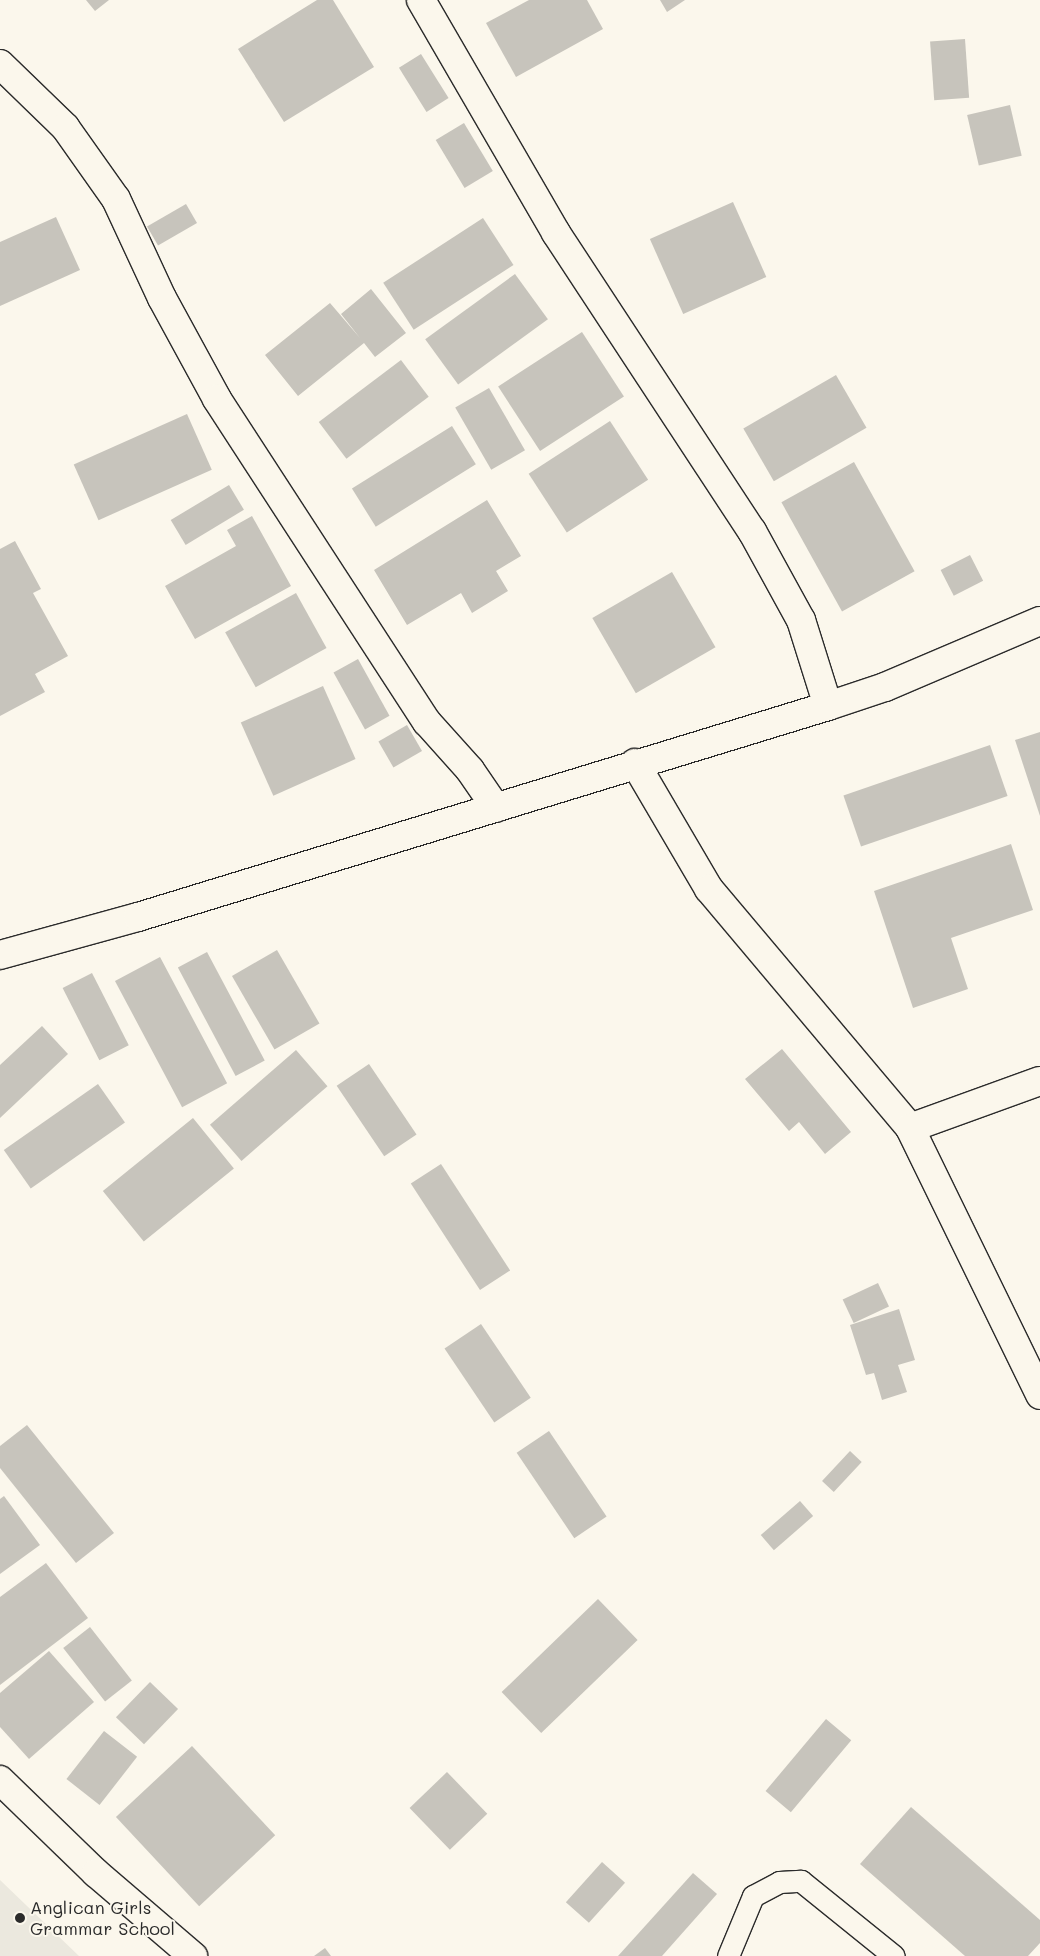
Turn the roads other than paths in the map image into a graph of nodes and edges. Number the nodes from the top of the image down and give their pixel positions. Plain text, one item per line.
1 (421, 0) edge
2 (0, 64) edge
3 (1040, 621) edge
4 (828, 706) junction
5 (636, 763) junction
6 (496, 808) junction
7 (0, 955) edge
8 (1040, 1081) edge
9 (910, 1128) junction
10 (1040, 1394) edge
11 (0, 1780) edge
12 (888, 1954) edge
13 (193, 1956) edge
14 (728, 1956) edge

1 - 4 street
2 - 6 street
3 - 4 street
4 - 5 street
5 - 6 street
5 - 9 street
6 - 7 street
8 - 9 street
9 - 10 street
11 - 13 street
12 - 14 lane

